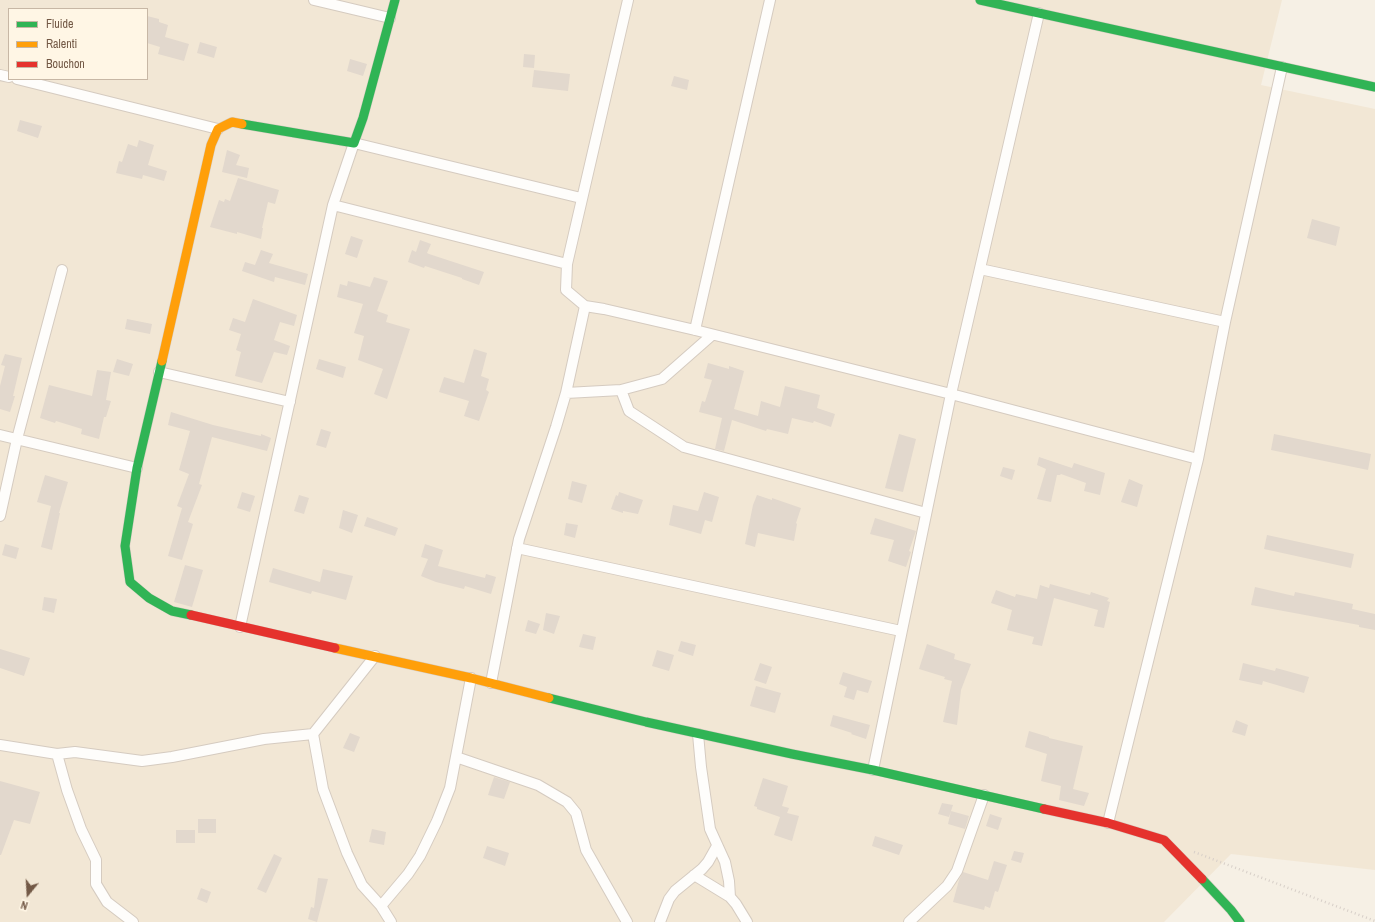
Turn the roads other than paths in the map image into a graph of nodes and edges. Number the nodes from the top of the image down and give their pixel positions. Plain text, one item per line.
1 (314, 0) edge
2 (395, 0) edge
3 (628, 0) edge
4 (770, 0) edge
5 (980, 0) edge
6 (1039, 13) junction
7 (390, 18) junction
8 (1282, 67) junction
9 (21, 80) edge
10 (1375, 87) edge
11 (218, 129) junction
12 (354, 144) junction
13 (581, 198) junction
14 (333, 205) junction
15 (567, 264) junction
16 (980, 269) junction
17 (62, 270) dead end
18 (585, 306) junction
19 (1225, 322) junction
20 (696, 330) junction
21 (712, 335) junction
22 (159, 372) junction
23 (621, 390) junction
24 (566, 393) junction
25 (951, 394) junction
26 (290, 402) junction
27 (0, 435) edge
28 (17, 439) junction
29 (1198, 459) junction
30 (137, 468) junction
31 (926, 513) junction
32 (0, 516) edge
33 (517, 548) junction
34 (240, 627) junction
35 (901, 631) junction
36 (375, 656) junction
37 (471, 678) junction
38 (491, 683) junction
39 (313, 734) junction
40 (698, 734) junction
41 (0, 745) edge
42 (57, 754) junction
43 (456, 757) junction
44 (873, 770) junction
45 (984, 795) junction
46 (1108, 823) junction
47 (717, 846) junction
48 (694, 875) junction
49 (730, 898) junction
50 (381, 906) junction
51 (133, 922) edge
52 (391, 922) edge
53 (627, 922) edge
54 (660, 922) edge
55 (747, 922) edge
56 (909, 922) edge
57 (1240, 922) edge

1 - 7 street
2 - 7 main road
3 - 13 street
4 - 20 street
5 - 6 main road
6 - 8 main road
6 - 16 street
7 - 12 main road
8 - 10 main road
8 - 19 street
9 - 11 street
11 - 12 main road
11 - 22 main road
12 - 13 street
12 - 14 street
13 - 15 street
14 - 15 street
14 - 26 street
15 - 18 street
16 - 19 street
16 - 25 street
17 - 28 street
18 - 20 street
18 - 24 street
19 - 29 street
20 - 21 street
21 - 23 street
21 - 25 street
22 - 26 street
22 - 30 main road
23 - 24 street
23 - 31 street
24 - 33 street
25 - 29 street
25 - 31 street
26 - 34 street
27 - 28 street
28 - 30 street
28 - 32 street
29 - 46 street
30 - 34 main road
31 - 35 street
33 - 35 street
33 - 38 street
34 - 36 main road
35 - 44 street
36 - 37 main road
36 - 39 street
37 - 38 main road
37 - 43 street
38 - 40 main road
39 - 42 street
39 - 50 street
40 - 44 main road
40 - 47 street
41 - 42 street
42 - 51 street
43 - 50 street
43 - 53 street
44 - 45 main road
45 - 46 main road
45 - 56 street
46 - 57 main road
47 - 48 street
47 - 49 street
48 - 49 street
48 - 54 street
49 - 55 street
50 - 52 street

